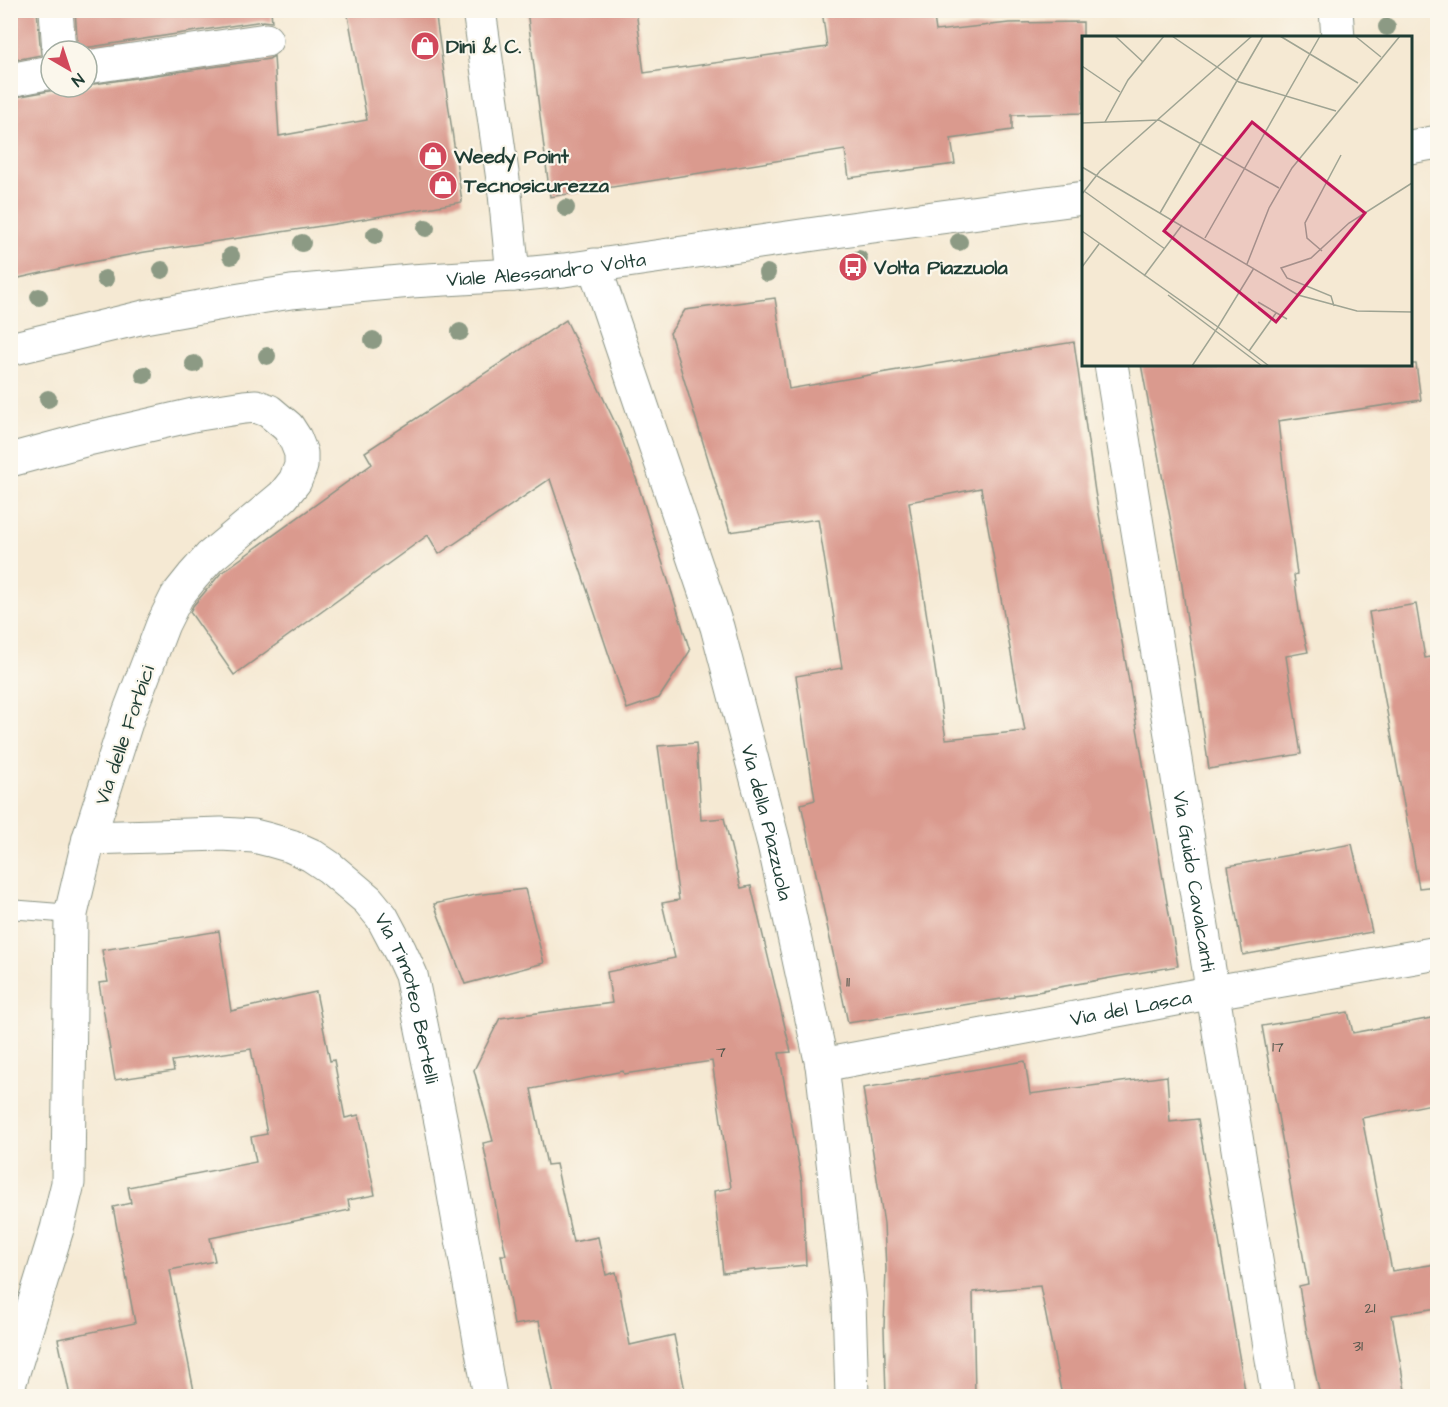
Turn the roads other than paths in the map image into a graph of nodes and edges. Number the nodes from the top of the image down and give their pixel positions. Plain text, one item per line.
1 (56, 10) edge
2 (479, 10) edge
3 (1336, 10) edge
4 (1338, 36) edge
5 (58, 39) edge
6 (266, 40) dead end
7 (99, 64) edge
8 (39, 74) edge
9 (10, 80) edge
10 (1437, 142) edge
11 (1412, 147) edge
12 (1082, 198) edge
13 (594, 265) junction
14 (513, 275) junction
15 (10, 349) edge
16 (1111, 366) edge
17 (10, 460) edge
18 (89, 838) junction
19 (10, 909) edge
20 (71, 914) junction
21 (1437, 953) edge
22 (1214, 992) junction
23 (822, 1065) junction
24 (10, 1382) edge
25 (490, 1396) edge
26 (852, 1396) edge
27 (1278, 1396) edge

1 - 5 street
2 - 14 street
3 - 4 street
6 - 7 street
8 - 9 street
10 - 11 street
12 - 13 street, Viale Alessandro Volta
13 - 14 street, Viale Alessandro Volta
13 - 23 street, Via della Piazzuola
14 - 15 street, Viale Alessandro Volta
16 - 22 street, Via Guido Cavalcanti
17 - 18 street, Via delle Forbici
18 - 20 street, Via delle Forbici
18 - 25 street, Via Timoteo Bertelli
19 - 20 lane
20 - 24 street, Via delle Forbici
21 - 22 street, Via del Lasca
22 - 23 street, Via del Lasca
22 - 27 street, Via Guido Cavalcanti
23 - 26 street, Via della Piazzuola

